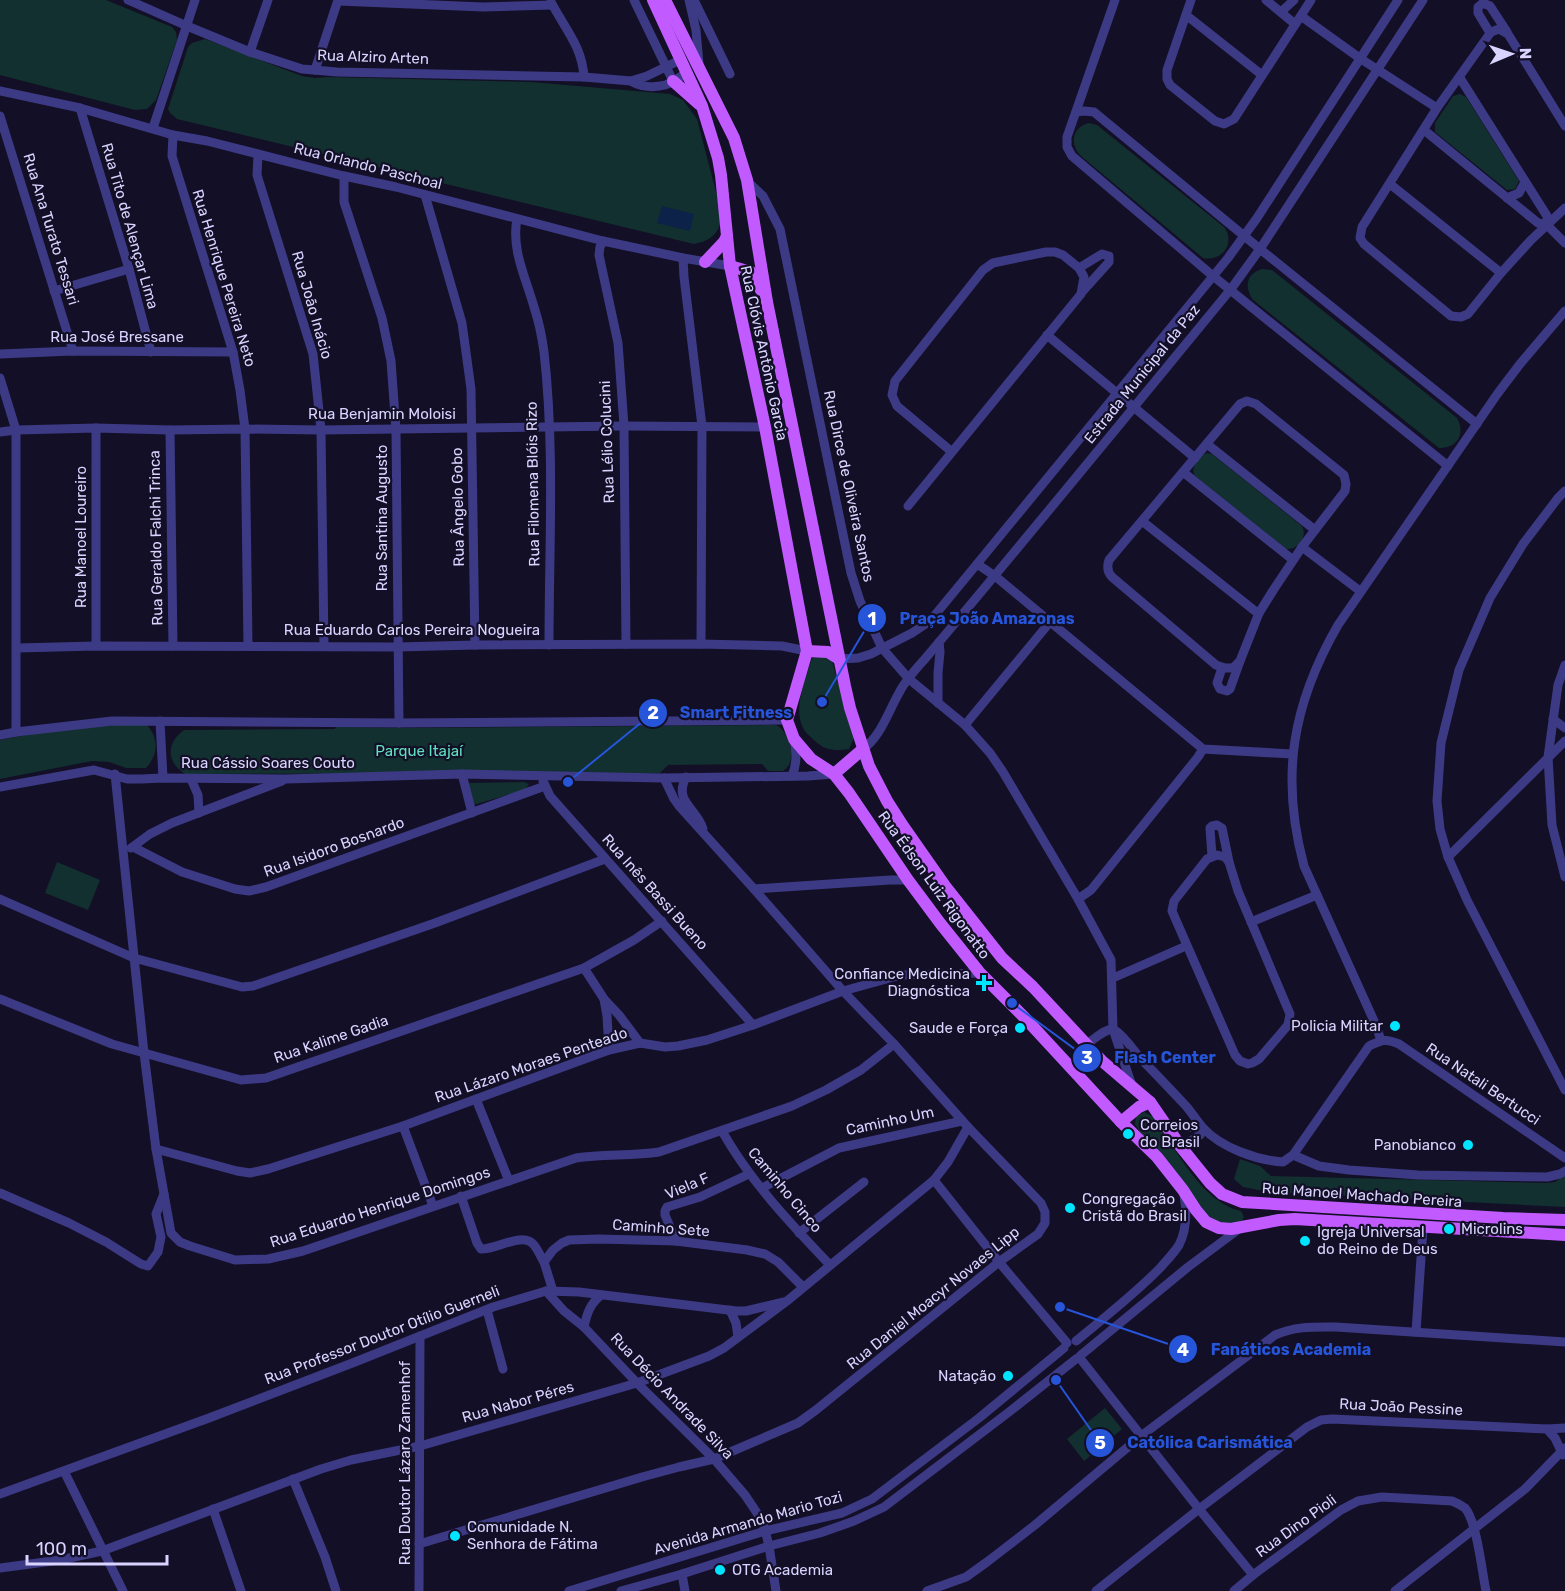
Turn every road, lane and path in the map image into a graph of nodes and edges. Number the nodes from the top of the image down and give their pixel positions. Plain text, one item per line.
1 (128, 0) edge
2 (195, 0) edge
3 (268, 0) edge
4 (338, 0) edge
5 (634, 0) edge
6 (653, 0) edge
7 (665, 0) edge
8 (692, 0) edge
9 (1115, 0) edge
10 (1191, 0) edge
11 (1266, 0) edge
12 (1294, 0) edge
13 (1398, 0) edge
14 (1423, 0) edge
15 (481, 3) edge
16 (551, 3) edge
17 (1303, 10) edge
18 (1281, 12) junction
19 (1186, 15) junction
20 (187, 26) junction
21 (1490, 33) junction
22 (1508, 34) junction
23 (250, 52) junction
24 (1361, 59) junction
25 (690, 66) junction
26 (666, 68) junction
27 (1377, 69) junction
28 (315, 70) junction
29 (730, 74) dead end
30 (1262, 75) junction
31 (584, 77) junction
32 (1460, 78) junction
33 (631, 81) junction
34 (673, 81) junction
35 (0, 91) edge
36 (702, 106) junction
37 (80, 108) junction
38 (1437, 108) junction
39 (1076, 112) junction
40 (0, 116) edge
41 (1565, 126) edge
42 (153, 128) junction
43 (1424, 130) junction
44 (173, 135) junction
45 (258, 155) junction
46 (344, 176) junction
47 (747, 180) junction
48 (1525, 182) junction
49 (1389, 184) junction
50 (425, 195) junction
51 (1508, 198) junction
52 (1565, 208) edge
53 (517, 219) junction
54 (1547, 225) junction
55 (727, 236) junction
56 (1244, 236) junction
57 (603, 241) junction
58 (1565, 243) edge
59 (1260, 249) junction
60 (683, 258) junction
61 (705, 262) junction
62 (730, 266) junction
63 (1079, 268) junction
64 (129, 269) junction
65 (1501, 273) junction
66 (1214, 276) junction
67 (1231, 290) junction
68 (54, 291) junction
69 (1081, 294) junction
70 (767, 302) junction
71 (1565, 311) edge
72 (1047, 335) junction
73 (72, 351) junction
74 (151, 352) junction
75 (233, 352) junction
76 (0, 354) edge
77 (0, 378) edge
78 (1117, 394) junction
79 (1134, 408) junction
80 (1478, 424) junction
81 (624, 426) junction
82 (702, 426) junction
83 (96, 428) junction
84 (550, 428) junction
85 (765, 428) junction
86 (245, 429) junction
87 (472, 429) junction
88 (16, 430) junction
89 (170, 430) junction
90 (321, 430) junction
91 (396, 430) junction
92 (0, 432) edge
93 (1207, 444) junction
94 (952, 452) junction
95 (1195, 458) junction
96 (1448, 466) junction
97 (1183, 472) junction
98 (1565, 491) edge
99 (908, 506) dead end
100 (1142, 521) junction
101 (1315, 530) junction
102 (1302, 547) junction
103 (1293, 560) junction
104 (977, 564) junction
105 (995, 576) junction
106 (1360, 591) junction
107 (1259, 613) junction
108 (1050, 622) junction
109 (939, 642) junction
110 (626, 644) junction
111 (701, 644) junction
112 (475, 645) junction
113 (549, 645) junction
114 (96, 646) junction
115 (173, 646) junction
116 (248, 646) junction
117 (324, 646) junction
118 (398, 647) junction
119 (17, 648) junction
120 (882, 648) junction
121 (807, 651) junction
122 (839, 659) junction
123 (1240, 661) junction
124 (1565, 665) edge
125 (1222, 668) junction
126 (909, 679) junction
127 (938, 703) junction
128 (1553, 719) junction
129 (788, 720) junction
130 (160, 721) junction
131 (399, 723) junction
132 (965, 725) junction
133 (1565, 728) edge
134 (16, 732) junction
135 (0, 735) edge
136 (794, 740) junction
137 (1565, 741) edge
138 (863, 749) junction
139 (1203, 749) junction
140 (1292, 754) junction
141 (1548, 757) junction
142 (115, 774) junction
143 (462, 774) junction
144 (834, 774) junction
145 (540, 776) junction
146 (792, 776) junction
147 (686, 777) junction
148 (163, 778) junction
149 (664, 778) junction
150 (191, 779) junction
151 (286, 779) junction
152 (545, 786) junction
153 (0, 787) edge
154 (199, 813) junction
155 (472, 813) junction
156 (705, 835) junction
157 (133, 847) junction
158 (124, 853) junction
159 (1212, 856) junction
160 (1448, 857) junction
161 (605, 859) junction
162 (1229, 862) junction
163 (901, 869) junction
164 (1565, 877) edge
165 (891, 879) junction
166 (908, 880) junction
167 (754, 889) junction
168 (1317, 895) junction
169 (0, 899) edge
170 (1078, 899) junction
171 (662, 921) junction
172 (1251, 922) junction
173 (1186, 946) junction
174 (134, 957) junction
175 (969, 959) junction
176 (584, 968) junction
177 (980, 973) junction
178 (952, 974) junction
179 (1113, 978) junction
180 (843, 991) junction
181 (0, 999) edge
182 (604, 999) junction
183 (753, 1025) junction
184 (1113, 1029) junction
185 (1381, 1040) junction
186 (640, 1043) junction
187 (894, 1044) junction
188 (1087, 1044) junction
189 (609, 1050) junction
190 (144, 1053) junction
191 (1132, 1086) junction
192 (1565, 1090) edge
193 (476, 1099) junction
194 (1150, 1102) junction
195 (1121, 1122) junction
196 (965, 1124) junction
197 (404, 1126) junction
198 (1168, 1129) junction
199 (1204, 1129) junction
200 (722, 1131) junction
201 (1181, 1147) junction
202 (156, 1149) junction
203 (1293, 1155) junction
204 (1565, 1158) edge
205 (1565, 1172) edge
206 (750, 1174) junction
207 (934, 1179) junction
208 (509, 1181) junction
209 (864, 1182) dead end
210 (762, 1188) junction
211 (1183, 1190) junction
212 (0, 1193) edge
213 (164, 1194) junction
214 (461, 1196) junction
215 (1242, 1202) junction
216 (433, 1206) junction
217 (1565, 1220) edge
218 (1241, 1228) junction
219 (1423, 1228) junction
220 (800, 1233) junction
221 (1565, 1235) edge
222 (676, 1241) junction
223 (544, 1262) junction
224 (999, 1262) junction
225 (830, 1265) junction
226 (1146, 1282) junction
227 (803, 1287) junction
228 (549, 1291) junction
229 (1156, 1292) junction
230 (602, 1295) junction
231 (787, 1301) junction
232 (487, 1310) junction
233 (730, 1310) junction
234 (584, 1327) junction
235 (1416, 1332) junction
236 (420, 1336) junction
237 (738, 1337) junction
238 (1565, 1342) edge
239 (1069, 1344) junction
240 (1079, 1357) junction
241 (503, 1369) dead end
242 (637, 1383) junction
243 (1565, 1428) edge
244 (1547, 1429) junction
245 (1141, 1436) junction
246 (420, 1446) junction
247 (1564, 1453) edge
248 (714, 1459) junction
249 (64, 1471) junction
250 (293, 1479) junction
251 (0, 1494) edge
252 (213, 1509) junction
253 (1198, 1509) junction
254 (1473, 1528) junction
255 (765, 1531) junction
256 (419, 1544) junction
257 (769, 1546) junction
258 (102, 1551) junction
259 (0, 1568) edge
260 (682, 1575) junction
261 (1253, 1575) junction
262 (123, 1591) edge
263 (241, 1591) edge
264 (336, 1591) edge
265 (419, 1591) edge
266 (568, 1591) edge
267 (621, 1591) edge
268 (685, 1591) edge
269 (776, 1591) edge
270 (927, 1591) edge
271 (1096, 1591) edge
272 (1234, 1591) edge
273 (1395, 1591) edge
274 (1486, 1591) edge

1 - 20 street, Rua Alziro Arten
2 - 20 street
3 - 23 street
4 - 15 street
4 - 28 street
5 - 26 street
6 - 25 main road, Rua Clóvis Antônio Garcia
7 - 25 main road
8 - 25 street
8 - 29 street
9 - 39 street
10 - 19 street
11 - 18 street
12 - 18 street
13 - 24 street, Estrada Municipal da Paz
14 - 27 street, Estrada Municipal da Paz
15 - 16 street
16 - 31 street
17 - 18 street
17 - 24 street
17 - 30 street
19 - 30 street
19 - 30 street
20 - 23 street, Rua Alziro Arten
20 - 42 street
21 - 22 street
21 - 22 street
21 - 32 street
22 - 41 street
23 - 28 street, Rua Alziro Arten
24 - 27 street
24 - 56 street, Estrada Municipal da Paz
25 - 26 street, Rua Alziro Arten
25 - 34 street, Rua Alziro Arten
25 - 36 main road, Rua Clóvis Antônio Garcia
25 - 47 main road, Rua Clóvis Antônio Garcia
26 - 33 street, Rua Alziro Arten
26 - 34 street
27 - 38 street
27 - 59 street, Estrada Municipal da Paz
28 - 31 street, Rua Alziro Arten
31 - 33 street, Rua Alziro Arten
32 - 38 street
32 - 48 street
33 - 34 street, Rua Alziro Arten
34 - 36 main road
35 - 37 street, Rua Orlando Paschoal
36 - 55 main road, Rua Clóvis Antônio Garcia
37 - 42 street, Rua Orlando Paschoal
37 - 64 street, Rua Tito de Alençar Lima
38 - 43 street
39 - 56 street
39 - 66 street
40 - 68 street, Rua Ana Turato Tessari
42 - 44 street, Rua Orlando Paschoal
43 - 49 street
43 - 51 street
44 - 45 street, Rua Orlando Paschoal
44 - 75 street, Rua Henrique Pereira Neto
45 - 46 street, Rua Orlando Paschoal
45 - 90 street, Rua João Inácio
46 - 50 street, Rua Orlando Paschoal
46 - 91 street, Rua Santina Augusto
47 - 70 main road, Rua Clóvis Antônio Garcia
47 - 120 street, Rua Dirce de Oliveira Santos
48 - 51 street
48 - 54 street
49 - 65 street
49 - 65 street
50 - 53 street, Rua Orlando Paschoal
50 - 87 street, Rua Ângelo Gobo
51 - 54 street
52 - 54 street
53 - 57 street, Rua Orlando Paschoal
53 - 84 street, Rua Filomena Blóis Rizo
54 - 58 street
54 - 65 street
55 - 61 main road
55 - 62 main road, Rua Clóvis Antônio Garcia
56 - 59 street
56 - 66 street, Estrada Municipal da Paz
57 - 60 street, Rua Orlando Paschoal
57 - 81 street, Rua Lélio Colucini
59 - 67 street, Estrada Municipal da Paz
59 - 80 street
60 - 61 street, Rua Orlando Paschoal
60 - 82 street
61 - 62 street, Rua Orlando Paschoal
62 - 70 main road
62 - 85 main road, Rua Clóvis Antônio Garcia
63 - 69 street
63 - 69 street
63 - 94 street
64 - 68 street
64 - 74 street, Rua Tito de Alençar Lima
66 - 67 street
66 - 78 street, Estrada Municipal da Paz
67 - 79 street, Estrada Municipal da Paz
67 - 96 street
68 - 73 street, Rua Ana Turato Tessari
69 - 72 street
70 - 122 main road, Rua Clóvis Antônio Garcia
71 - 80 street
72 - 78 street
72 - 94 street
73 - 74 street, Rua José Bressane
73 - 76 street, Rua José Bressane
74 - 75 street, Rua José Bressane
75 - 86 street, Rua Henrique Pereira Neto
77 - 88 street
78 - 79 street
78 - 104 street, Estrada Municipal da Paz
79 - 95 street
79 - 105 street, Estrada Municipal da Paz
80 - 96 street
81 - 82 street, Rua Benjamin Moloisi
81 - 84 street, Rua Benjamin Moloisi
81 - 110 street, Rua Lélio Colucini
82 - 85 street, Rua Benjamin Moloisi
82 - 111 street
83 - 88 street, Rua Benjamin Moloisi
83 - 89 street, Rua Benjamin Moloisi
83 - 114 street, Rua Manoel Loureiro
84 - 87 street, Rua Benjamin Moloisi
84 - 113 street, Rua Filomena Blóis Rizo
85 - 121 main road, Rua Clóvis Antônio Garcia
86 - 89 street, Rua Benjamin Moloisi
86 - 90 street, Rua Benjamin Moloisi
86 - 116 street, Rua Henrique Pereira Neto
87 - 91 street, Rua Benjamin Moloisi
87 - 112 street, Rua Ângelo Gobo
88 - 92 street, Rua Benjamin Moloisi
88 - 119 street
89 - 115 street, Rua Geraldo Falchi Trinca
90 - 91 street, Rua Benjamin Moloisi
90 - 117 street, Rua João Inácio
91 - 118 street, Rua Santina Augusto
93 - 95 street
93 - 101 street
93 - 101 street
94 - 99 street
95 - 97 street
96 - 106 street
97 - 100 street
97 - 103 street
98 - 160 street
100 - 107 street
100 - 125 street
101 - 102 street
102 - 103 street
102 - 106 street
103 - 107 street
104 - 105 street
104 - 120 street, Estrada Municipal da Paz
105 - 108 street
105 - 109 street, Estrada Municipal da Paz
106 - 140 street
107 - 123 street
108 - 132 street
108 - 139 street
109 - 126 street, Estrada Municipal da Paz
109 - 127 street
110 - 111 street, Rua Eduardo Carlos Pereira Nogueira
110 - 113 street, Rua Eduardo Carlos Pereira Nogueira
111 - 121 street, Rua Eduardo Carlos Pereira Nogueira
112 - 113 street, Rua Eduardo Carlos Pereira Nogueira
112 - 118 street, Rua Eduardo Carlos Pereira Nogueira
114 - 115 street, Rua Eduardo Carlos Pereira Nogueira
114 - 119 street, Rua Eduardo Carlos Pereira Nogueira
115 - 116 street, Rua Eduardo Carlos Pereira Nogueira
116 - 117 street, Rua Eduardo Carlos Pereira Nogueira
117 - 118 street, Rua Eduardo Carlos Pereira Nogueira
118 - 131 street, Rua Santina Augusto
119 - 134 street
120 - 122 street, Estrada Municipal da Paz
120 - 126 street, Rua Dirce de Oliveira Santos
121 - 122 main road
121 - 129 main road, Rua Clóvis Antônio Garcia
122 - 138 main road, Rua Manoel Machado Pereira
123 - 125 street
123 - 125 street
124 - 128 street
126 - 127 street, Rua Dirce de Oliveira Santos
126 - 138 street, Estrada Municipal da Paz
127 - 132 street, Rua Dirce de Oliveira Santos
128 - 133 street
128 - 141 street
129 - 131 street
129 - 136 main road
130 - 131 street
130 - 134 street
130 - 148 street
132 - 170 street, Rua Dirce de Oliveira Santos
134 - 135 street
136 - 144 main road, Rua Édson Luiz Rigonatto
136 - 146 street
137 - 141 street
138 - 144 main road
138 - 188 main road, Rua Manoel Machado Pereira
139 - 140 street
139 - 170 street
140 - 168 street
141 - 160 street
141 - 164 street
142 - 148 street, Rua Cássio Soares Couto
142 - 153 street, Rua Cássio Soares Couto
142 - 158 street, Rua Eduardo Henrique Domingos
143 - 145 street, Rua Cássio Soares Couto
143 - 151 street, Rua Cássio Soares Couto
143 - 155 street
144 - 146 street, Rua Cássio Soares Couto
144 - 163 main road, Rua Édson Luiz Rigonatto
145 - 149 street, Rua Cássio Soares Couto
145 - 152 street, Rua Inês Bassi Bueno
146 - 147 street, Rua Cássio Soares Couto
147 - 149 street, Rua Cássio Soares Couto
147 - 156 street, Rua Daniel Moacyr Novaes Lipp
148 - 150 street, Rua Cássio Soares Couto
149 - 156 street, Rua Daniel Moacyr Novaes Lipp
150 - 151 street, Rua Cássio Soares Couto
150 - 154 street
151 - 154 street
152 - 155 street, Rua Isidoro Bosnardo
152 - 161 street, Rua Inês Bassi Bueno
154 - 157 street
155 - 157 street, Rua Isidoro Bosnardo
156 - 167 street, Rua Daniel Moacyr Novaes Lipp
157 - 158 street
158 - 174 street, Rua Eduardo Henrique Domingos
159 - 162 street
159 - 162 street
159 - 173 street
160 - 192 street
161 - 171 street, Rua Inês Bassi Bueno
161 - 174 street
162 - 172 street
163 - 165 street
163 - 166 main road, Rua Édson Luiz Rigonatto
165 - 166 street
165 - 167 street
166 - 175 main road, Rua Édson Luiz Rigonatto
167 - 180 street, Rua Daniel Moacyr Novaes Lipp
168 - 172 street
168 - 185 street
169 - 174 street
170 - 179 street, Rua Dirce de Oliveira Santos
171 - 176 street, Rua Kalime Gadia
171 - 183 street, Rua Inês Bassi Bueno
172 - 173 street
173 - 179 street
174 - 190 street, Rua Eduardo Henrique Domingos
175 - 177 main road, Rua Édson Luiz Rigonatto
175 - 178 street
176 - 182 street
176 - 190 street, Rua Kalime Gadia
177 - 178 street, Rua Lázaro Moraes Penteado
177 - 195 main road, Rua Édson Luiz Rigonatto
178 - 180 street, Rua Lázaro Moraes Penteado
179 - 184 street, Rua Dirce de Oliveira Santos
180 - 183 street, Rua Lázaro Moraes Penteado
180 - 187 street, Rua Daniel Moacyr Novaes Lipp
181 - 190 street, Rua Kalime Gadia
182 - 186 street
182 - 189 street
183 - 186 street, Rua Lázaro Moraes Penteado
184 - 188 street
184 - 191 street, Rua Dirce de Oliveira Santos
184 - 199 street, Rua Manoel Machado Pereira
185 - 203 street
185 - 204 street, Rua Natali Bertucci
186 - 189 street, Rua Lázaro Moraes Penteado
187 - 196 street, Rua Daniel Moacyr Novaes Lipp
187 - 200 street, Rua Eduardo Henrique Domingos
188 - 191 main road, Rua Manoel Machado Pereira
189 - 193 street, Rua Lázaro Moraes Penteado
190 - 202 street, Rua Eduardo Henrique Domingos
191 - 194 main road, Rua Manoel Machado Pereira
193 - 197 street, Rua Lázaro Moraes Penteado
193 - 208 street
194 - 195 main road
194 - 198 main road, Rua Manoel Machado Pereira
195 - 211 main road, Rua Édson Luiz Rigonatto
196 - 207 street, Rua Nabor Péres
196 - 210 street, Caminho Um
196 - 224 street, Rua Daniel Moacyr Novaes Lipp
197 - 202 street, Rua Lázaro Moraes Penteado
197 - 216 street
198 - 199 street
198 - 201 main road, Rua Manoel Machado Pereira
199 - 201 street
199 - 203 street, Rua Manoel Machado Pereira
200 - 206 street, Caminho Cinco
200 - 208 street, Rua Eduardo Henrique Domingos
201 - 215 main road, Rua Manoel Machado Pereira
202 - 213 street, Rua Eduardo Henrique Domingos
203 - 205 street, Rua Manoel Machado Pereira
206 - 210 street, Caminho Cinco
206 - 222 street, Viela F
207 - 224 street
207 - 225 street, Rua Nabor Péres
208 - 214 street, Rua Eduardo Henrique Domingos
209 - 220 street
210 - 220 street, Caminho Cinco
211 - 218 main road, Rua Édson Luiz Rigonatto
211 - 226 street, Avenida Armando Mario Tozi
212 - 213 street
213 - 216 street, Rua Eduardo Henrique Domingos
214 - 216 street, Rua Eduardo Henrique Domingos
214 - 223 street
215 - 217 main road, Rua Manoel Machado Pereira
215 - 218 main road
218 - 219 main road, Rua Édson Luiz Rigonatto
218 - 229 street, Avenida Armando Mario Tozi
219 - 221 main road, Rua Édson Luiz Rigonatto
219 - 235 street
220 - 225 street, Caminho Cinco
222 - 223 street, Caminho Sete
222 - 227 street, Caminho Sete
223 - 228 street
224 - 239 street
224 - 248 street, Rua Daniel Moacyr Novaes Lipp
225 - 227 street, Rua Nabor Péres
226 - 229 street
226 - 239 street, Avenida Armando Mario Tozi
227 - 231 street, Rua Nabor Péres
228 - 230 street, Rua Professor Doutor Otílio Guerneli
228 - 232 street, Rua Professor Doutor Otílio Guerneli
228 - 234 street, Rua Décio Andrade Silva
229 - 240 street, Avenida Armando Mario Tozi
230 - 233 street, Rua Professor Doutor Otílio Guerneli
230 - 234 street
231 - 233 street, Rua Professor Doutor Otílio Guerneli
231 - 237 street, Rua Nabor Péres
232 - 236 street, Rua Professor Doutor Otílio Guerneli
232 - 241 street
233 - 237 street
234 - 242 street, Rua Décio Andrade Silva
235 - 238 street
235 - 245 street
236 - 246 street, Rua Doutor Lázaro Zamenhof
236 - 249 street, Rua Professor Doutor Otílio Guerneli
237 - 242 street, Rua Nabor Péres
239 - 240 street
239 - 240 street
239 - 255 street, Avenida Armando Mario Tozi
240 - 245 street
240 - 257 street, Avenida Armando Mario Tozi
242 - 246 street, Rua Nabor Péres
242 - 248 street, Rua Décio Andrade Silva
243 - 244 street, Rua João Pessine
244 - 247 street
244 - 253 street, Rua João Pessine
245 - 253 street
245 - 270 street
246 - 250 street, Rua Nabor Péres
246 - 256 street, Rua Doutor Lázaro Zamenhof
247 - 254 street
248 - 255 street, Rua Décio Andrade Silva
248 - 256 street, Rua Daniel Moacyr Novaes Lipp
249 - 251 street, Rua Professor Doutor Otílio Guerneli
249 - 258 street
250 - 252 street, Rua Nabor Péres
250 - 264 street
252 - 258 street, Rua Nabor Péres
252 - 263 street
253 - 261 street
253 - 271 street, Rua João Pessine
254 - 261 street, Rua Dino Pioli
254 - 273 street
254 - 274 street
255 - 257 street, Rua Décio Andrade Silva
255 - 266 street, Avenida Armando Mario Tozi
256 - 265 street, Rua Doutor Lázaro Zamenhof
257 - 260 street, Avenida Armando Mario Tozi
257 - 269 street
258 - 259 street, Rua Nabor Péres
258 - 262 street
260 - 267 street, Avenida Armando Mario Tozi
260 - 268 street
261 - 272 street, Rua Dino Pioli

